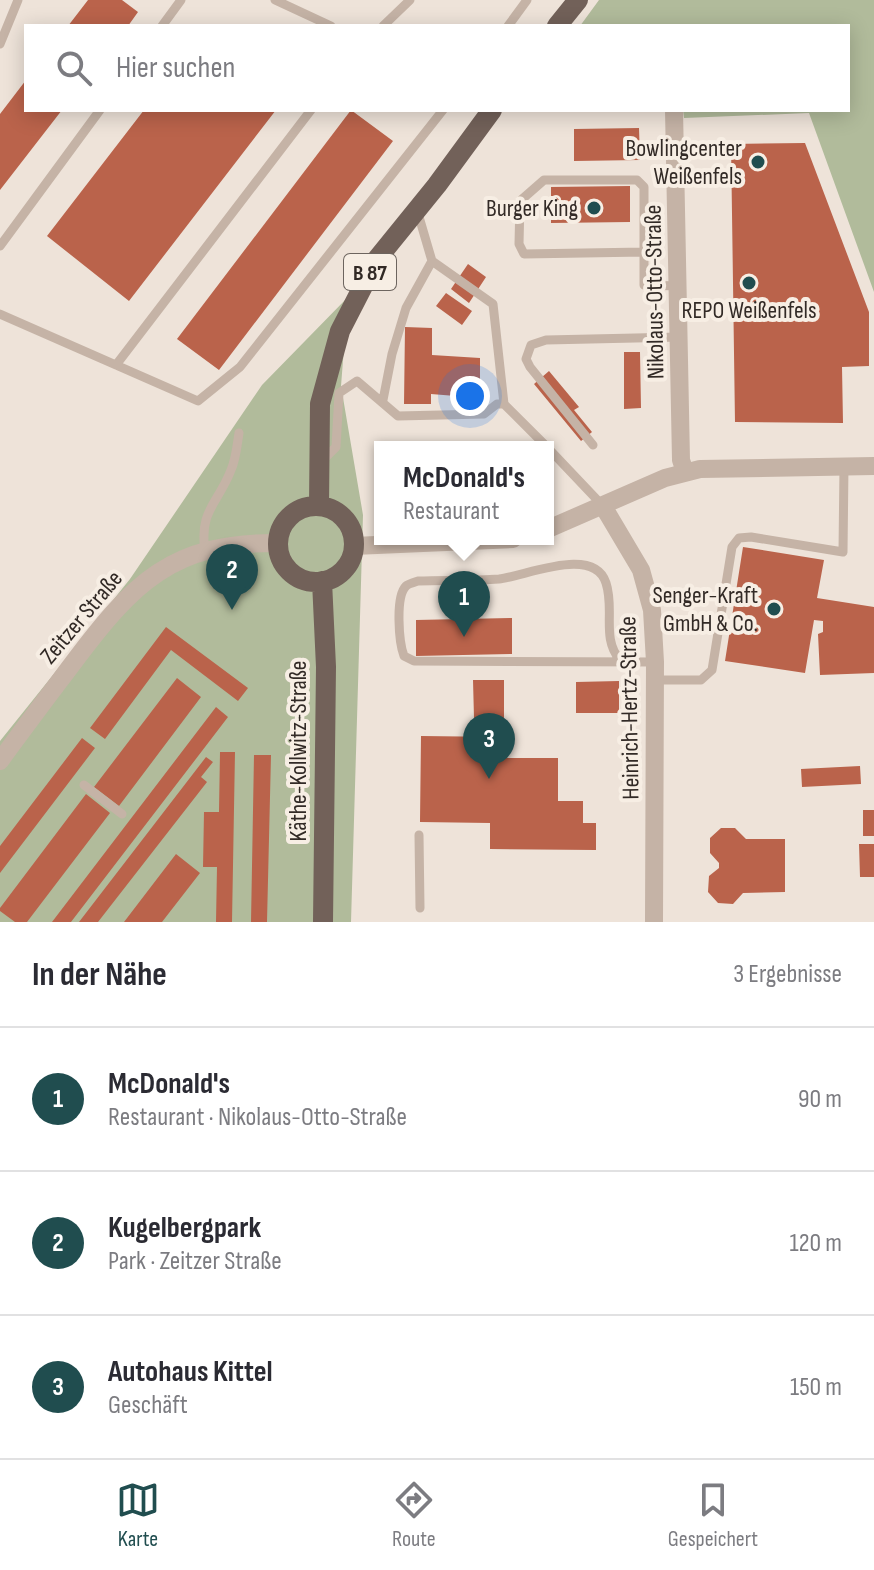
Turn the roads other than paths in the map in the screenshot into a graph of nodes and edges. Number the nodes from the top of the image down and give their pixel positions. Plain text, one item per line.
1 (18, 0) edge
2 (181, 0) edge
3 (275, 0) edge
4 (410, 0) edge
5 (527, 0) edge
6 (578, 0) edge
7 (163, 24) edge
8 (327, 24) edge
9 (385, 24) edge
10 (509, 24) edge
11 (559, 24) edge
12 (0, 43) edge
13 (99, 112) edge
14 (309, 112) edge
15 (441, 112) edge
16 (490, 112) edge
17 (674, 112) edge
18 (417, 210) junction
19 (0, 246) edge
20 (644, 252) junction
21 (432, 261) junction
22 (678, 286) junction
23 (0, 314) edge
24 (680, 337) junction
25 (116, 365) junction
26 (383, 400) junction
27 (504, 404) junction
28 (239, 433) dead end
29 (540, 441) edge
30 (593, 445) dead end
31 (554, 455) edge
32 (319, 464) junction
33 (844, 466) junction
34 (874, 466) edge
35 (685, 472) junction
36 (319, 506) junction
37 (603, 506) junction
38 (554, 526) edge
39 (278, 543) junction
40 (377, 545) edge
41 (354, 546) junction
42 (205, 551) junction
43 (322, 581) junction
44 (620, 660) junction
45 (654, 671) junction
46 (0, 761) edge
47 (84, 785) dead end
48 (122, 814) dead end
49 (419, 835) dead end
50 (420, 908) dead end
51 (323, 922) edge
52 (654, 922) edge

1 - 12 lane
2 - 7 lane
3 - 8 lane
4 - 9 lane
5 - 10 lane
6 - 11 main road
13 - 19 lane
14 - 25 lane
15 - 25 lane
16 - 18 main road, B 87
17 - 22 street, Nikolaus-Otto-Straße
18 - 21 lane
18 - 32 main road, B 87
20 - 20 lane
20 - 22 lane
21 - 26 lane
21 - 27 lane
22 - 24 street, Nikolaus-Otto-Straße
23 - 25 lane
24 - 30 lane
24 - 35 street, Nikolaus-Otto-Straße
26 - 27 lane
26 - 32 lane
27 - 29 lane
28 - 42 lane
31 - 37 lane
32 - 36 main road, B 87
33 - 34 street
33 - 35 street
33 - 45 lane
35 - 37 street
36 - 39 main road
36 - 41 main road
37 - 38 street
37 - 45 street, Heinrich-Hertz-Straße
39 - 42 street, Zeitzer Straße
39 - 43 main road
40 - 41 street
41 - 43 main road
42 - 46 street, Zeitzer Straße
43 - 51 main road, Käthe-Kollwitz-Straße
44 - 44 lane
44 - 45 lane
45 - 52 street, Heinrich-Hertz-Straße
47 - 48 lane
49 - 50 lane

